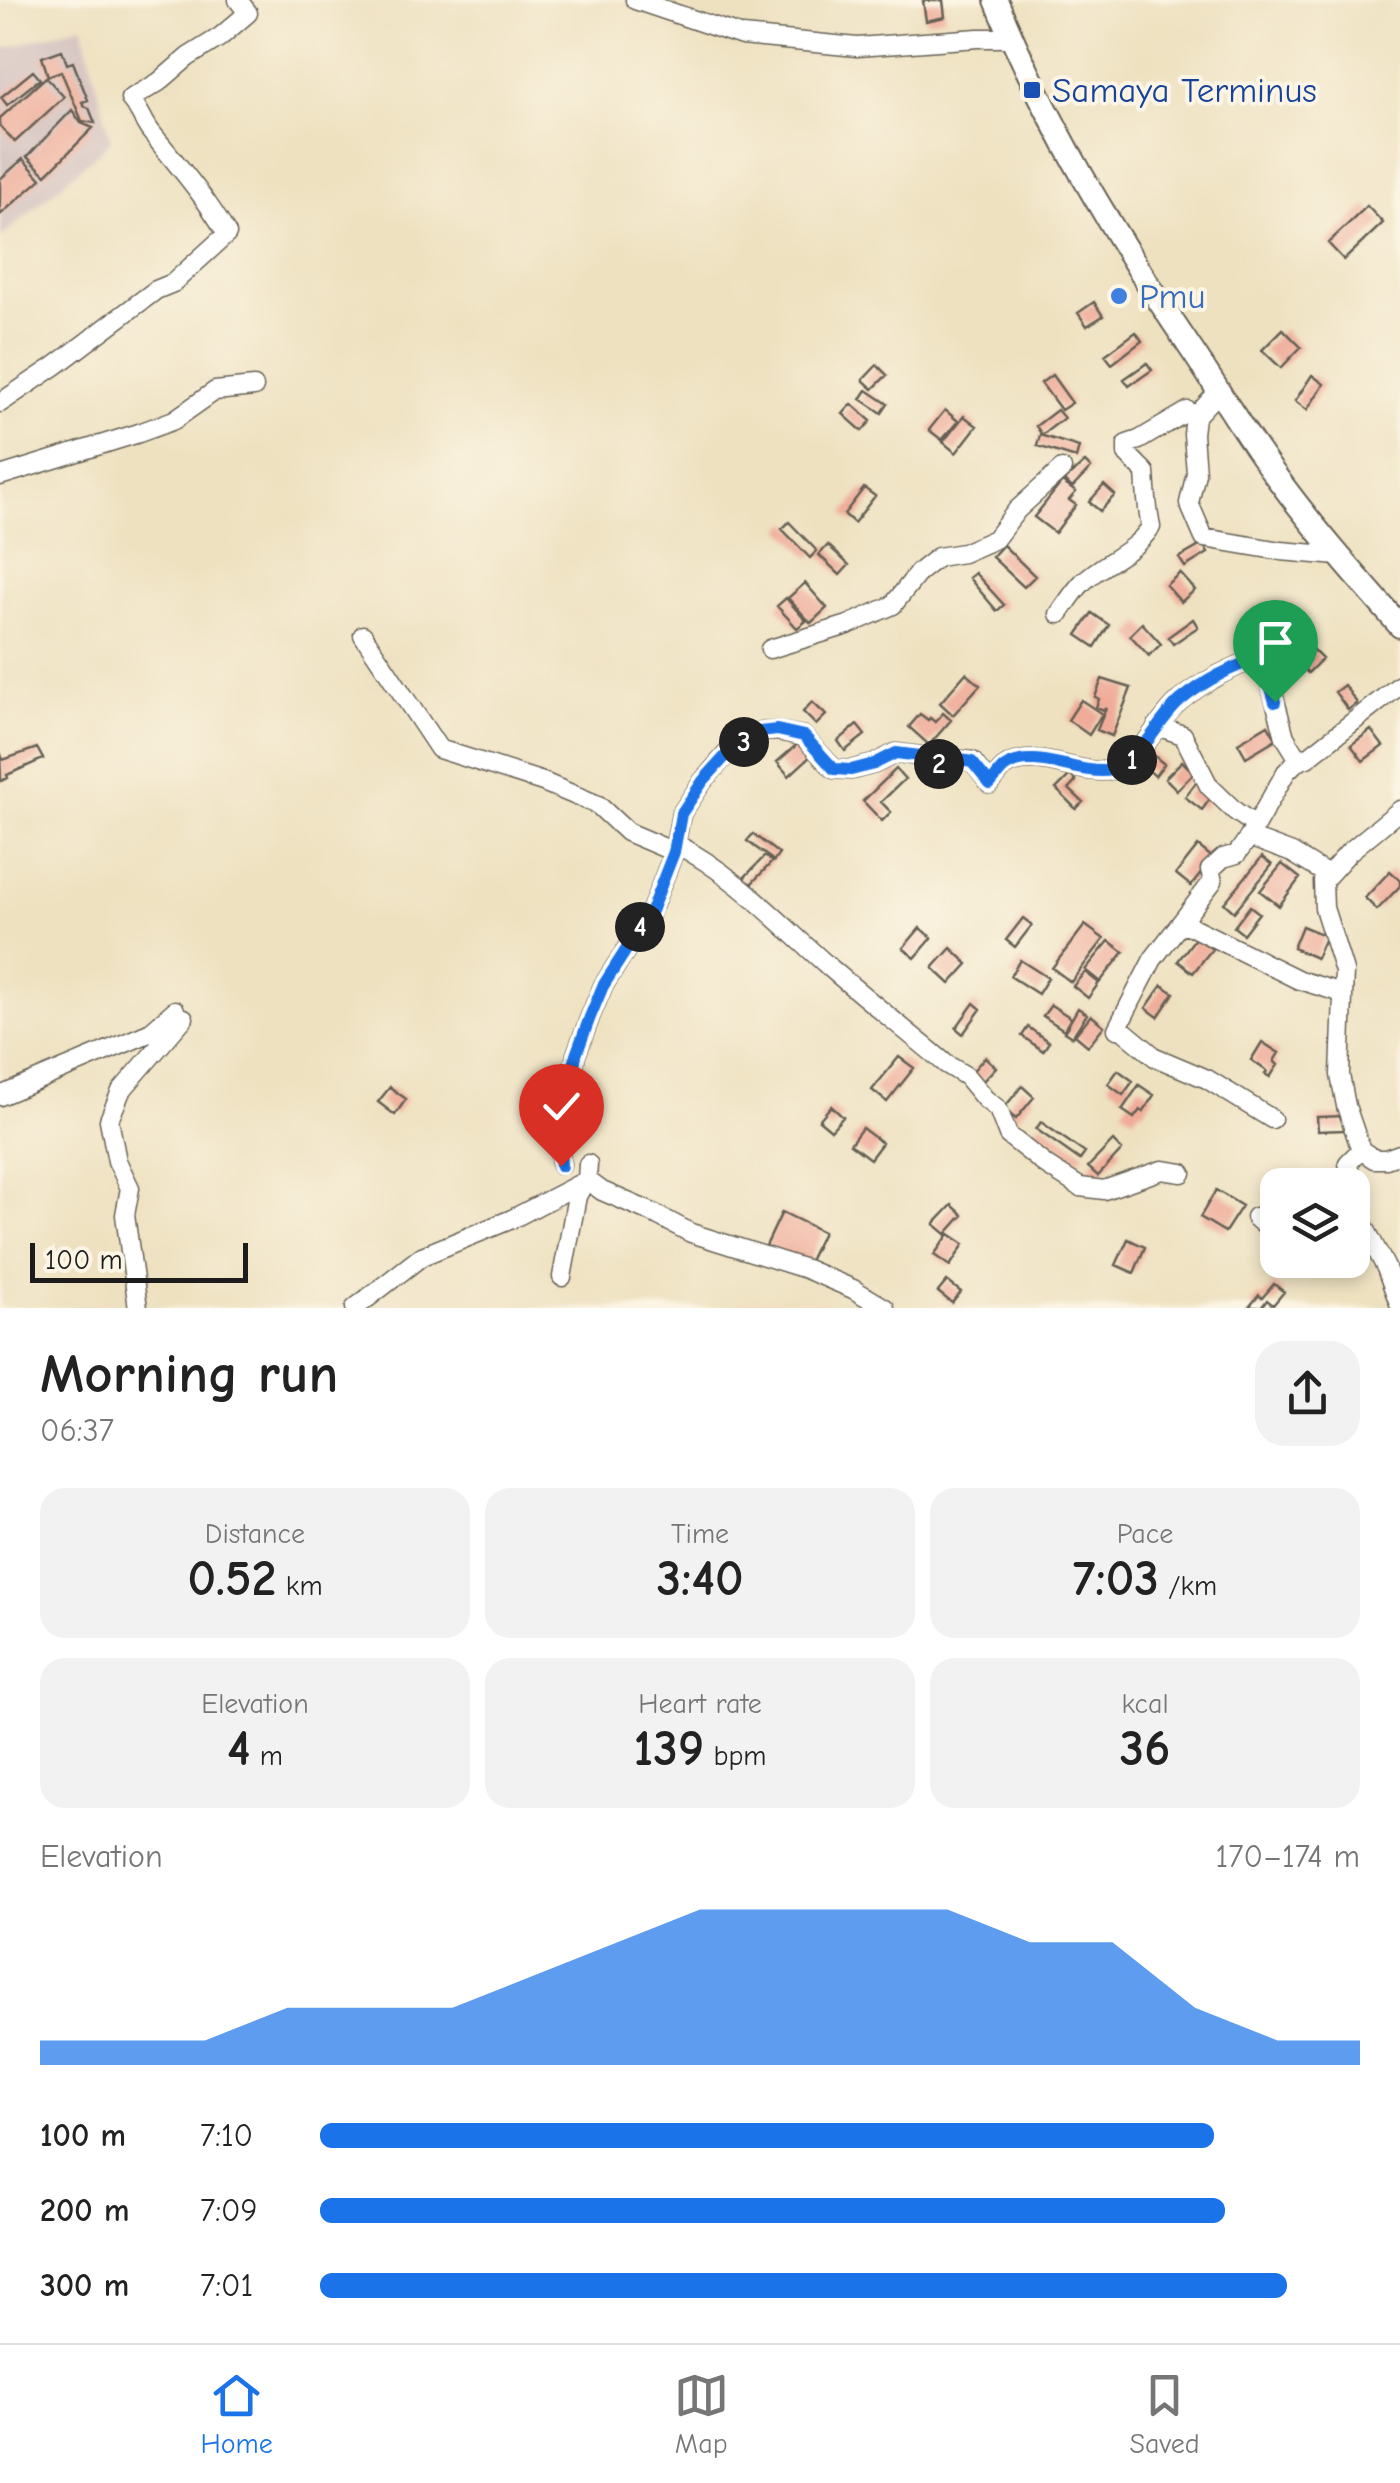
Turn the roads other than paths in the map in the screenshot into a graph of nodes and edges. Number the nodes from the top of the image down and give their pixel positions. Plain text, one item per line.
1 (238, 0) edge
2 (636, 0) edge
3 (996, 0) edge
4 (1012, 38) junction
5 (254, 387) dead end
6 (1219, 390) junction
7 (0, 403) edge
8 (1195, 417) junction
9 (1062, 469) dead end
10 (0, 476) edge
11 (1340, 556) junction
12 (1060, 614) dead end
13 (1400, 626) edge
14 (1256, 631) dead end
15 (363, 636) dead end
16 (770, 649) dead end
17 (1262, 656) junction
18 (1400, 685) edge
19 (1158, 726) junction
20 (1300, 761) junction
21 (1400, 810) edge
22 (1252, 831) junction
23 (675, 848) junction
24 (1328, 876) junction
25 (1182, 922) junction
26 (1342, 994) junction
27 (0, 1096) edge
28 (1272, 1120) dead end
29 (1361, 1150) junction
30 (1400, 1154) edge
31 (561, 1166) dead end
32 (1349, 1168) edge
33 (587, 1172) junction
34 (1182, 1173) dead end
35 (1255, 1218) dead end
36 (1260, 1222) edge
37 (1370, 1237) edge
38 (1370, 1245) edge
39 (1374, 1245) junction
40 (562, 1276) dead end
41 (1400, 1306) edge
42 (138, 1308) edge
43 (354, 1308) edge
44 (885, 1308) edge

1 - 7 street
2 - 4 street
3 - 4 main road
4 - 6 main road
5 - 10 street
6 - 8 street
6 - 11 main road
8 - 11 street
8 - 12 street
9 - 16 street
11 - 13 main road
14 - 17 street
15 - 23 street
17 - 19 street
17 - 20 street
18 - 20 street
19 - 22 street
19 - 23 street
20 - 22 street
21 - 24 street
22 - 24 street
22 - 25 street
23 - 31 street
23 - 34 street
24 - 26 street
25 - 26 street
25 - 28 street
26 - 29 street
27 - 42 street
29 - 30 street
29 - 32 street
33 - 40 street
33 - 43 street
33 - 44 street
35 - 36 street
37 - 39 street
38 - 39 street
39 - 41 street

